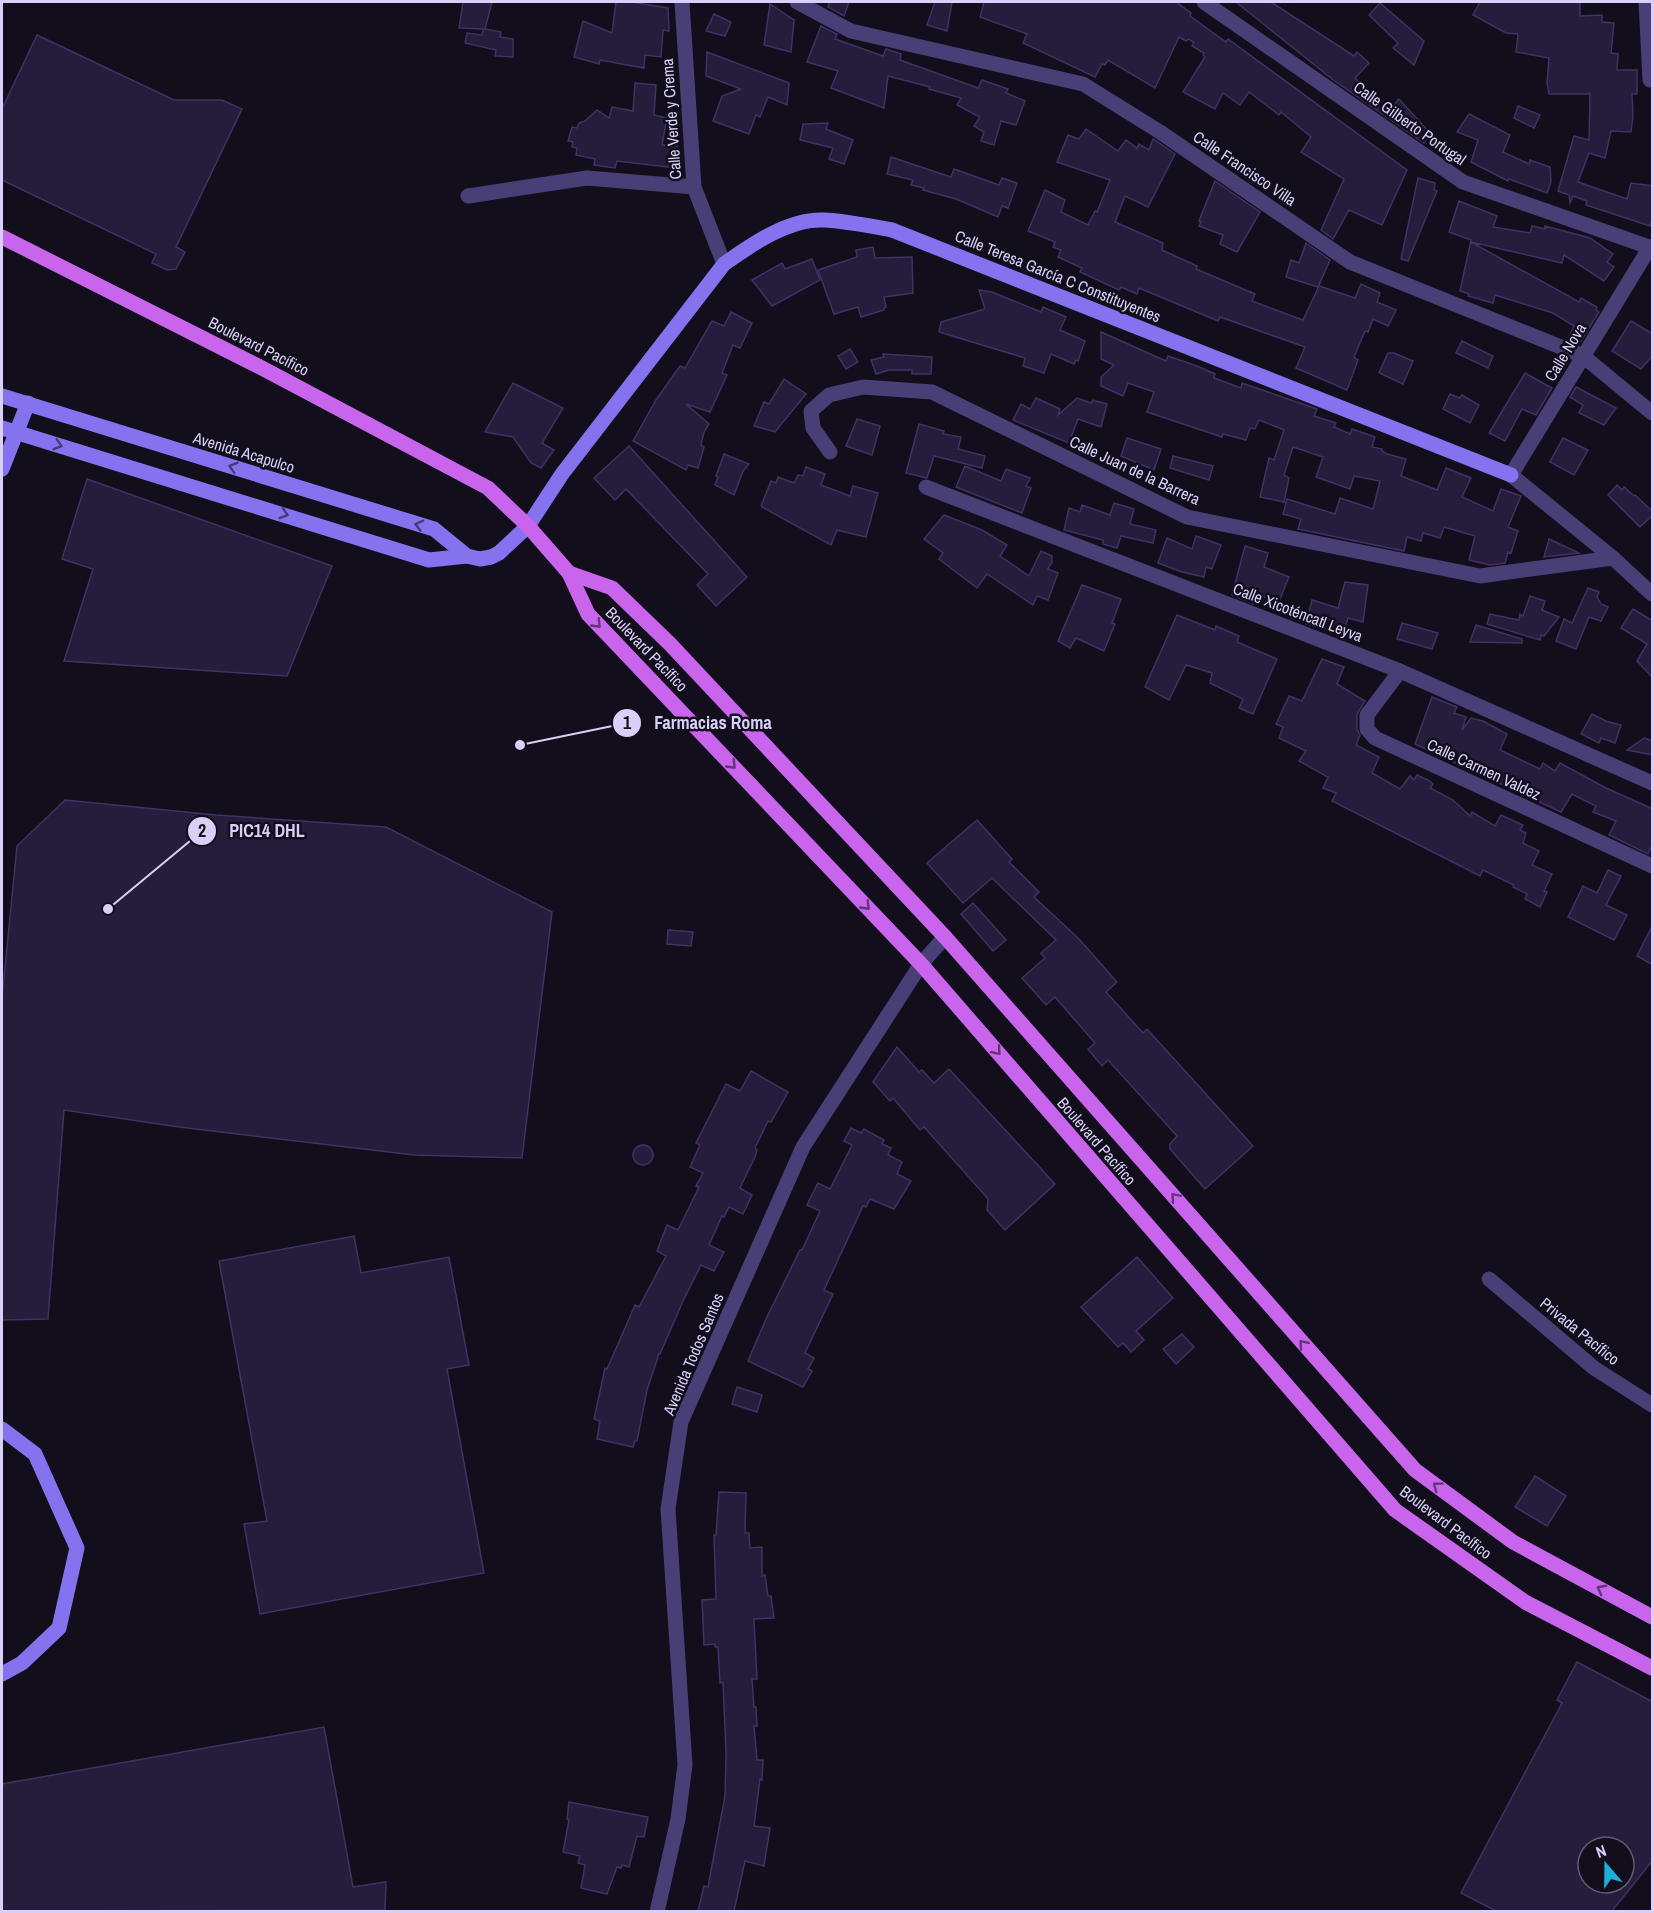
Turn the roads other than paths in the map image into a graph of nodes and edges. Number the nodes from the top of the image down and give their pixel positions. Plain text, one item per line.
1 (682, 2) edge
2 (797, 2) edge
3 (1204, 2) edge
4 (1646, 2) edge
5 (1650, 80) dead end
6 (694, 187) junction
7 (468, 196) dead end
8 (2, 237) edge
9 (1651, 247) edge
10 (724, 264) junction
11 (1584, 356) junction
12 (2, 396) edge
13 (28, 403) junction
14 (1653, 413) edge
15 (9, 430) edge
16 (830, 452) dead end
17 (2, 469) edge
18 (1510, 475) junction
19 (926, 487) dead end
20 (528, 526) junction
21 (467, 556) junction
22 (1613, 558) junction
23 (569, 573) junction
24 (1653, 594) edge
25 (1400, 671) junction
26 (1653, 783) edge
27 (1653, 866) edge
28 (945, 937) junction
29 (921, 964) junction
30 (1490, 1279) dead end
31 (1653, 1405) edge
32 (2, 1429) edge
33 (1653, 1617) edge
34 (1653, 1668) edge
35 (2, 1674) edge
36 (657, 1911) edge

1 - 6 street, Calle Verde y Crema
2 - 11 street, Calle Francisco Villa
3 - 9 street, Calle Gilberto Portugal
4 - 5 street
6 - 7 street
6 - 10 street, Calle Verde y Crema
8 - 20 main road, Boulevard Pacífico
9 - 11 street, Calle Nova
10 - 18 street, Calle Teresa García C Constituyentes
10 - 20 street, Calle Teresa García C Constituyentes
11 - 14 street, Calle Francisco Villa
11 - 18 street, Calle Nova
12 - 13 street, Avenida Acapulco
13 - 15 street
21 -> 13 street, Avenida Acapulco
15 - 17 street
15 -> 21 street
16 - 22 street, Calle Juan de la Barrera
18 - 22 street, Calle Teresa García C Constituyentes
19 - 25 street, Calle Xicoténcatl Leyva
20 - 21 street
20 - 23 main road, Boulevard Pacífico
22 - 24 street, Calle Teresa García C Constituyentes
23 - 28 main road, Boulevard Pacífico
23 -> 29 main road, Boulevard Pacífico
25 - 26 street, Calle Xicoténcatl Leyva
25 - 27 street, Calle Carmen Valdez
28 - 29 street, Avenida Todos Santos
33 -> 28 main road, Boulevard Pacífico
29 -> 34 main road, Boulevard Pacífico
29 - 36 street, Avenida Todos Santos
30 - 31 street, Privada Pacífico
32 - 35 street

